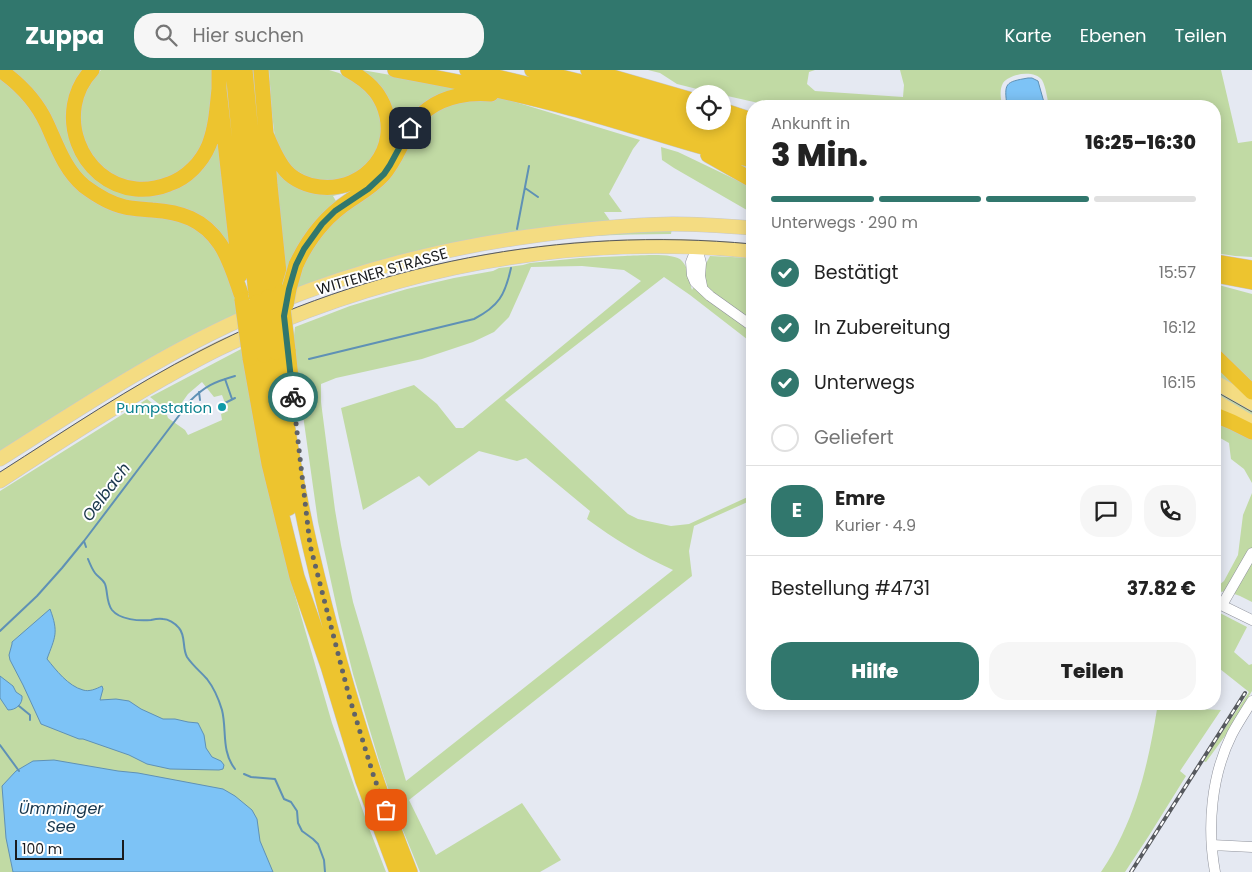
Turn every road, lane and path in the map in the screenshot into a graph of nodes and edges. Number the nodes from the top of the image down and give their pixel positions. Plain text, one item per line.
1 (0, 70) edge
2 (92, 70) edge
3 (218, 70) edge
4 (232, 70) edge
5 (245, 70) edge
6 (261, 70) edge
7 (348, 70) edge
8 (395, 70) edge
9 (467, 70) edge
10 (532, 70) edge
11 (588, 70) edge
12 (219, 89) junction
13 (574, 94) junction
14 (533, 98) junction
15 (731, 106) edge
16 (746, 108) edge
17 (686, 112) edge
18 (731, 113) edge
19 (746, 118) edge
20 (731, 127) edge
21 (698, 130) edge
22 (703, 130) edge
23 (720, 130) edge
24 (746, 132) edge
25 (266, 134) junction
26 (746, 144) edge
27 (746, 159) edge
28 (746, 176) edge
29 (698, 225) junction
30 (746, 228) edge
31 (697, 247) junction
32 (746, 251) edge
33 (1221, 263) edge
34 (1252, 268) edge
35 (1221, 277) edge
36 (1252, 282) edge
37 (258, 297) junction
38 (284, 316) junction
39 (746, 322) edge
40 (270, 354) junction
41 (1221, 362) edge
42 (1221, 386) edge
43 (1252, 392) edge
44 (1252, 404) edge
45 (1221, 405) edge
46 (1221, 417) edge
47 (1252, 423) edge
48 (1252, 432) edge
49 (0, 459) edge
50 (0, 480) edge
51 (1252, 553) edge
52 (1221, 599) edge
53 (1221, 604) edge
54 (1252, 620) edge
55 (1252, 701) edge
56 (1212, 845) junction
57 (1252, 846) edge
58 (397, 872) edge
59 (410, 872) edge
60 (1215, 872) edge

1 - 37 highway
2 - 12 highway
3 - 12 highway
4 - 37 highway
5 - 37 highway
6 - 25 highway
7 - 25 highway
8 - 14 highway
9 - 13 highway
10 - 13 highway
11 - 17 highway
12 - 37 highway
13 - 14 highway
13 - 17 highway
13 - 17 highway
14 - 38 highway, bridge
15 - 16 highway
18 - 19 highway
20 - 24 highway
21 - 28 highway
22 - 27 highway
23 - 26 highway
25 - 37 highway
29 - 30 main road, WITTENER STRASSE
29 - 31 main road
29 - 49 main road, WITTENER STRASSE
31 - 32 main road, WITTENER STRASSE
31 - 39 street
31 - 50 main road, WITTENER STRASSE
33 - 34 highway
35 - 36 highway
37 - 38 highway, bridge
37 - 40 highway, bridge
38 - 40 highway, bridge
40 - 58 highway
40 - 59 highway
41 - 43 highway
42 - 44 main road
45 - 47 main road
46 - 48 highway
51 - 52 street
53 - 54 street
55 - 56 street
56 - 57 street
56 - 60 street

